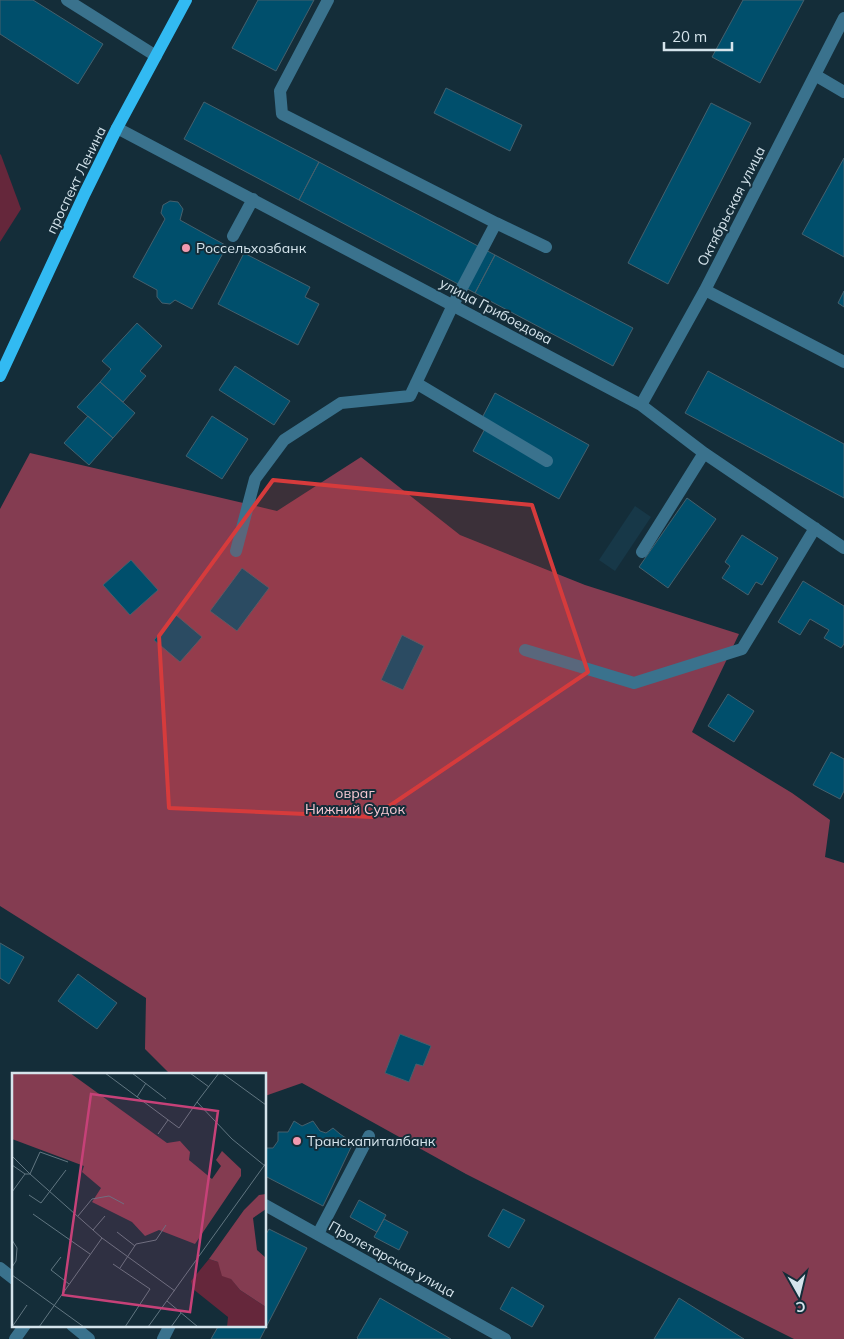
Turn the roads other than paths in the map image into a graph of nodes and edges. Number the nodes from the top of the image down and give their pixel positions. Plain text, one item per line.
1 (68, 0) edge
2 (186, 0) edge
3 (328, 0) edge
4 (844, 18) edge
5 (156, 56) junction
6 (815, 75) junction
7 (844, 92) edge
8 (117, 128) junction
9 (253, 199) junction
10 (496, 223) junction
11 (232, 236) dead end
12 (546, 247) dead end
13 (705, 290) junction
14 (452, 304) junction
15 (844, 362) edge
16 (0, 376) edge
17 (416, 383) junction
18 (641, 405) junction
19 (704, 453) junction
20 (547, 461) dead end
21 (815, 528) junction
22 (844, 548) edge
23 (236, 551) dead end
24 (642, 552) dead end
25 (525, 650) dead end
26 (369, 1136) dead end
27 (266, 1206) edge
28 (318, 1234) junction
29 (0, 1268) edge
30 (12, 1277) edge
31 (24, 1326) edge
32 (73, 1326) edge
33 (170, 1326) edge
34 (15, 1339) edge
35 (89, 1339) edge
36 (163, 1339) edge
37 (505, 1339) edge

1 - 5 street
2 - 5 main road, проспект Ленина
3 - 10 street
4 - 6 street, Октябрьская улица
5 - 8 main road, проспект Ленина
6 - 7 street
6 - 13 street, Октябрьская улица
8 - 9 street, улица Грибоедова
8 - 16 main road, проспект Ленина
9 - 11 street
9 - 14 street, улица Грибоедова
10 - 12 street
10 - 14 street
13 - 15 street
13 - 18 street, Октябрьская улица
14 - 17 street
14 - 18 street, улица Грибоедова
17 - 20 street
17 - 23 street
18 - 19 street, улица Грибоедова
19 - 21 street, улица Грибоедова
19 - 24 street
21 - 22 street, улица Грибоедова
21 - 25 street
26 - 28 street
27 - 28 street, Пролетарская улица
28 - 37 street, Пролетарская улица
29 - 30 street
31 - 34 street
32 - 35 street
33 - 36 street

